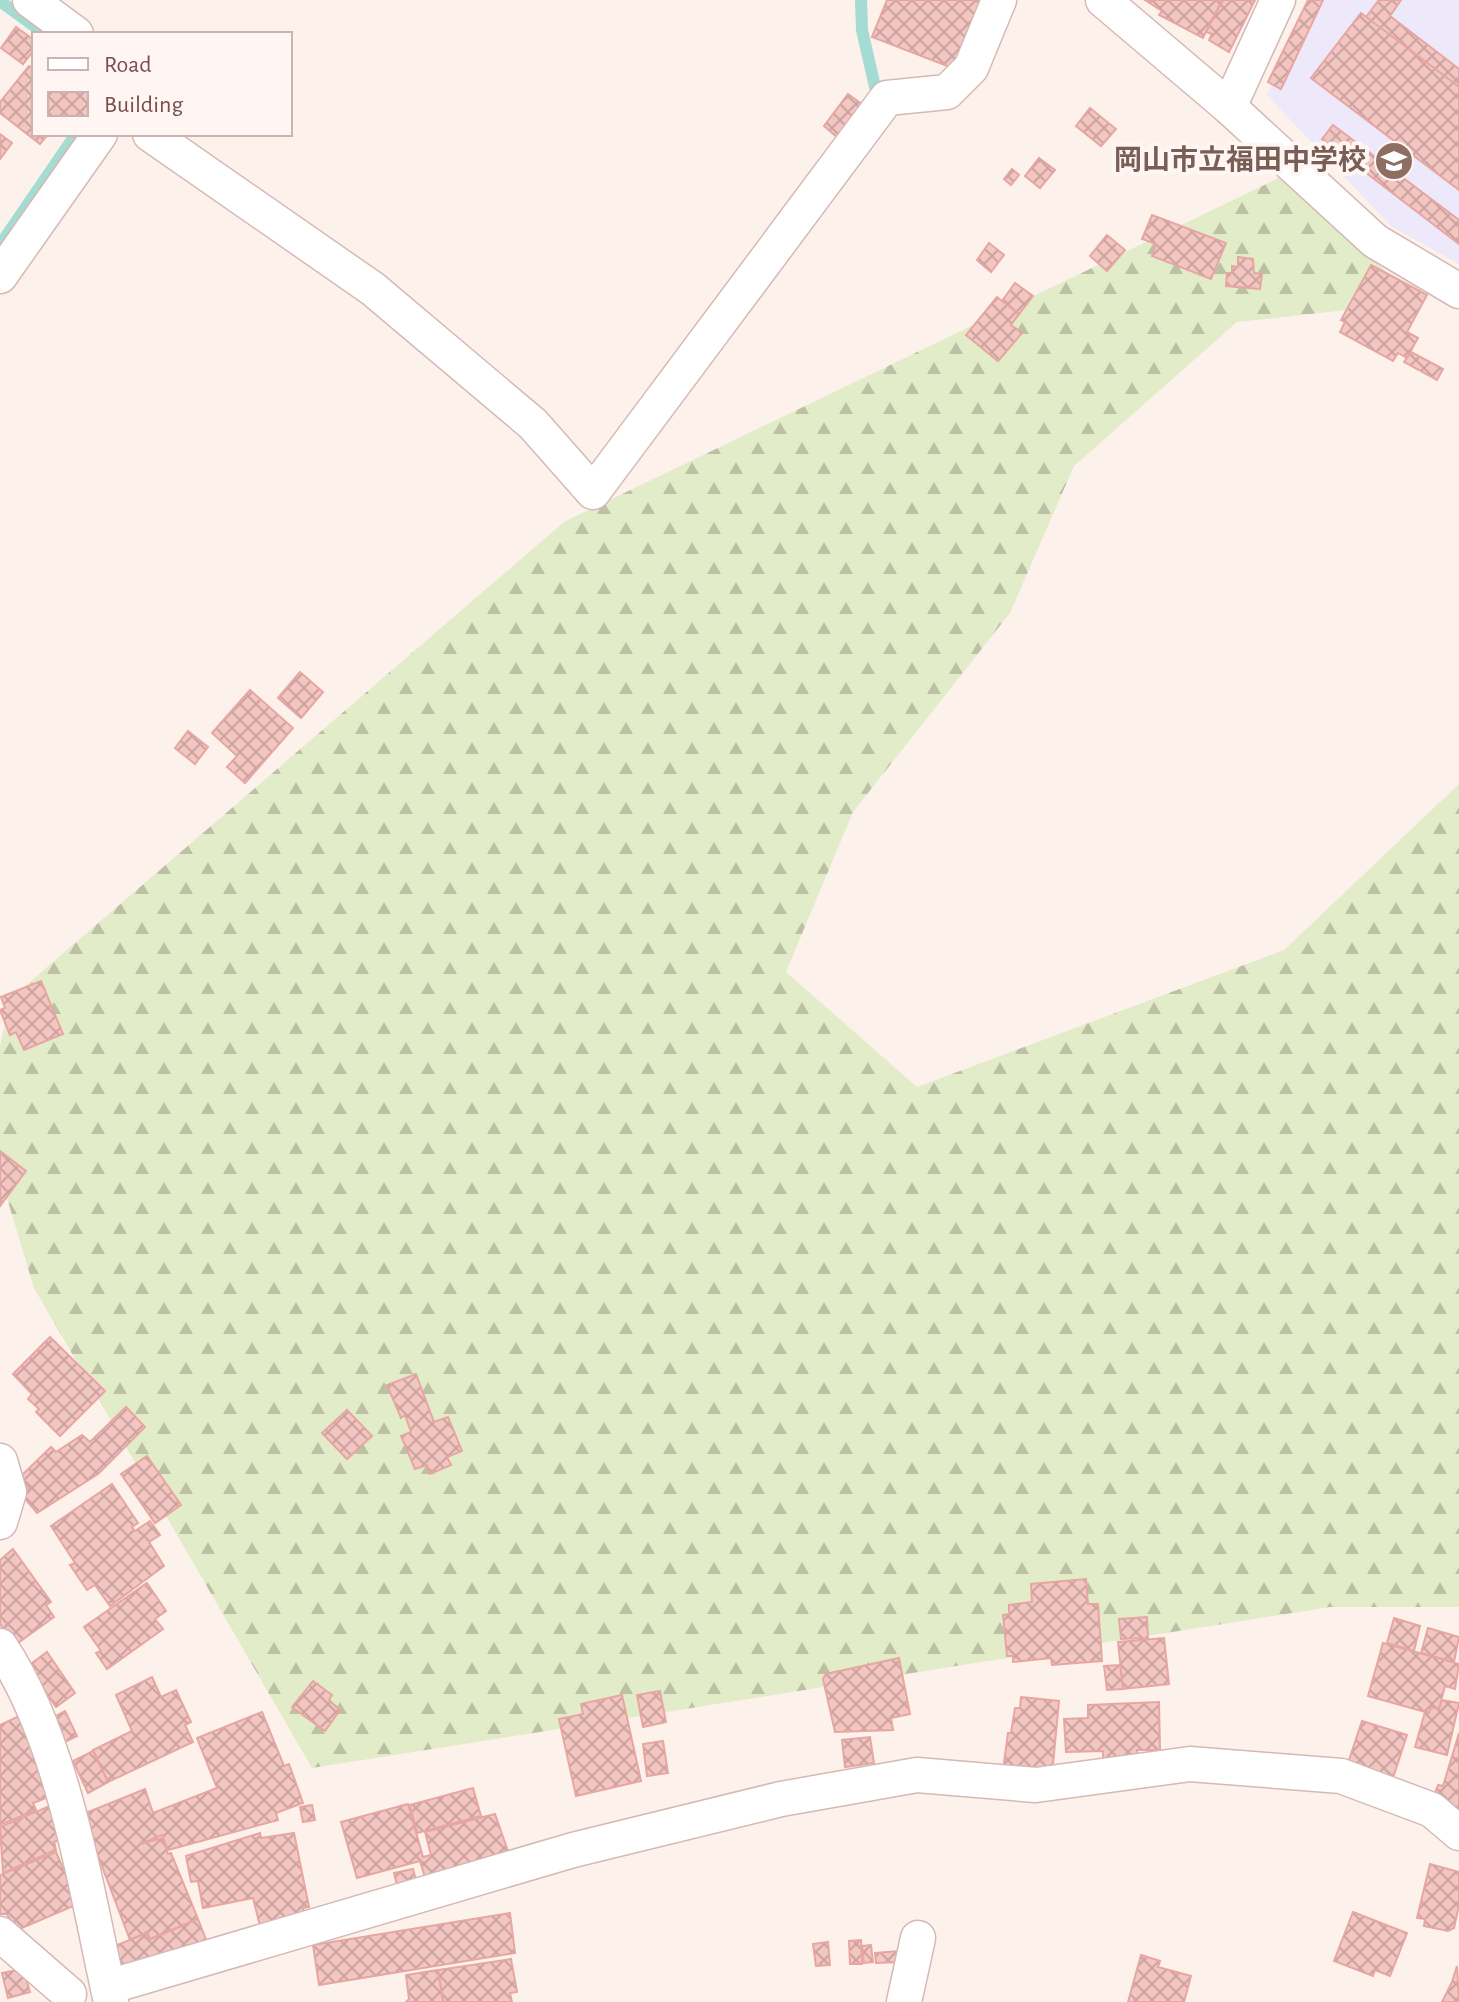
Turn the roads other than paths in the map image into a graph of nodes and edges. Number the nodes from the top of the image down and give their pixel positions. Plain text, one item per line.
1 (30, 0) edge
2 (999, 0) edge
3 (1103, 0) edge
4 (1278, 0) edge
5 (73, 32) edge
6 (1229, 107) junction
7 (99, 136) edge
8 (153, 136) edge
9 (0, 276) edge
10 (1459, 291) edge
11 (0, 1461) edge
12 (0, 1522) edge
13 (0, 1646) edge
14 (1459, 1833) edge
15 (0, 1934) edge
16 (918, 1938) dead end
17 (108, 1989) edge
18 (54, 1998) edge
19 (904, 2002) edge

1 - 5 street
2 - 8 street
3 - 6 street
4 - 6 street
6 - 10 street
7 - 9 street
11 - 12 street
13 - 17 street
14 - 17 street
15 - 18 street
16 - 19 street
17 - 18 street

